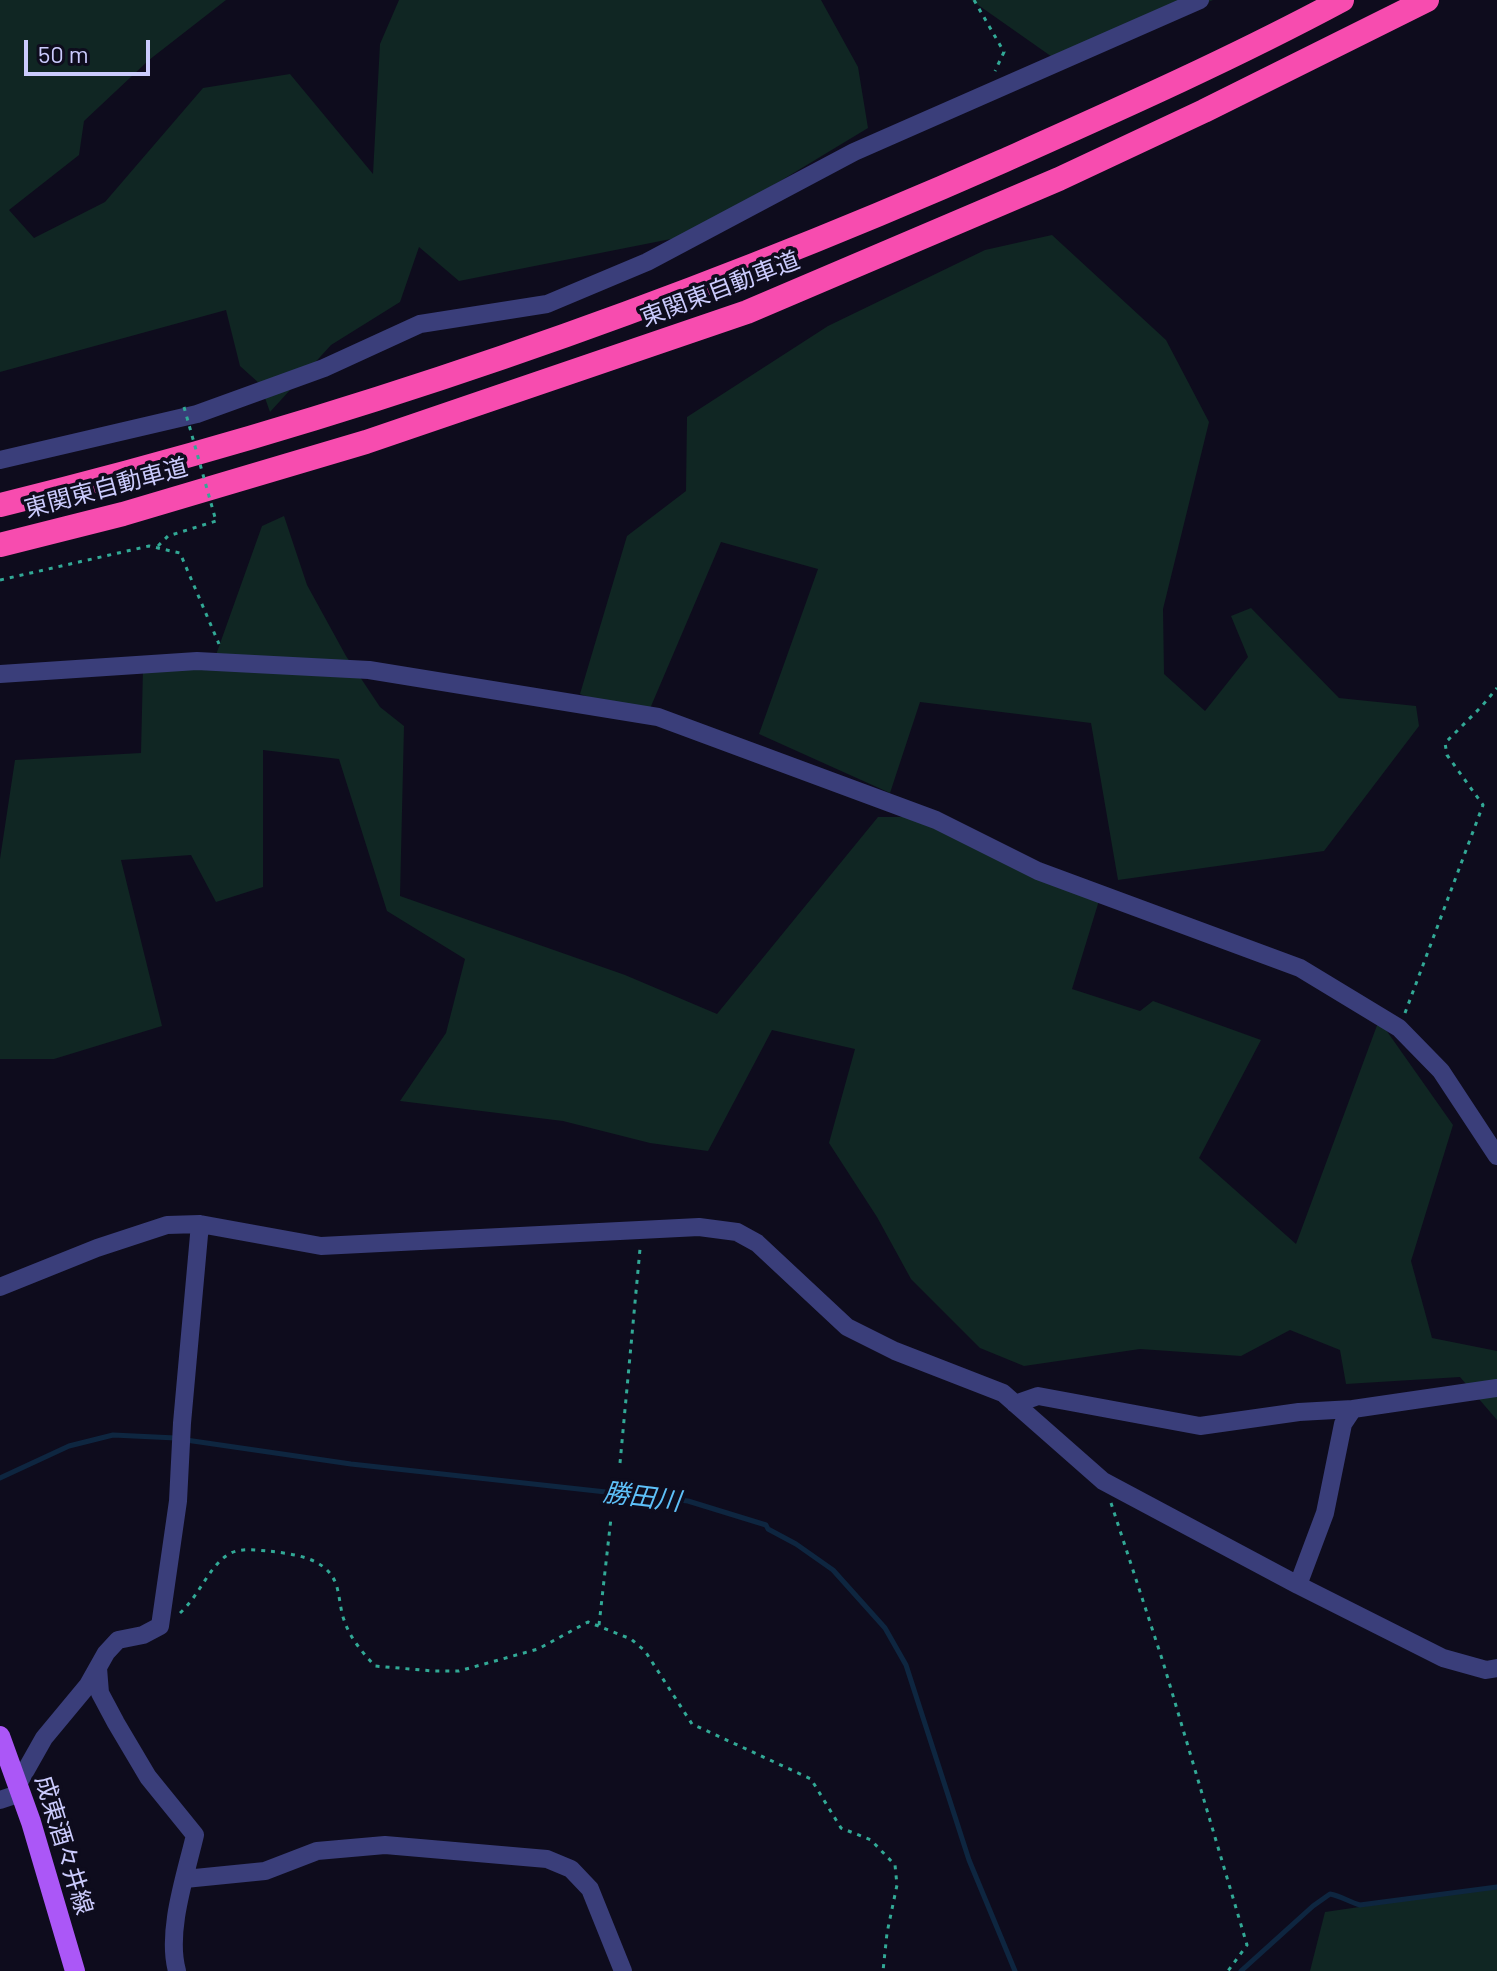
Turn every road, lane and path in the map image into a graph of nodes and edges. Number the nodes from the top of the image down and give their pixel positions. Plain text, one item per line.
1 (974, 0) edge
2 (1200, 0) edge
3 (1316, 0) edge
4 (1342, 0) edge
5 (1427, 0) edge
6 (1229, 57) junction
7 (983, 96) junction
8 (184, 407) dead end
9 (0, 460) edge
10 (0, 505) edge
11 (0, 545) edge
12 (158, 546) junction
13 (0, 580) edge
14 (228, 663) junction
15 (0, 674) edge
16 (1497, 688) edge
17 (1399, 1028) junction
18 (1497, 1156) edge
19 (200, 1224) junction
20 (642, 1229) junction
21 (0, 1287) edge
22 (1497, 1388) edge
23 (1015, 1404) junction
24 (1353, 1409) junction
25 (620, 1463) dead end
26 (1103, 1481) junction
27 (611, 1518) dead end
28 (1298, 1585) junction
29 (599, 1625) junction
30 (160, 1626) junction
31 (98, 1668) junction
32 (1497, 1668) edge
33 (0, 1736) edge
34 (19, 1788) junction
35 (0, 1800) edge
36 (185, 1879) junction
37 (75, 1971) edge
38 (177, 1971) edge
39 (623, 1971) edge
40 (883, 1971) edge
41 (1228, 1971) edge

1 - 7 path
2 - 7 street
3 - 6 highway
4 - 6 highway, 東関東自動車道
5 - 11 highway, 東関東自動車道
6 - 10 highway, 東関東自動車道
7 - 9 street
8 - 12 path, bridge
12 - 13 path
12 - 14 path
14 - 15 street
14 - 17 street
16 - 17 path
17 - 18 street
19 - 20 street
19 - 21 street
19 - 30 street
20 - 23 street
20 - 25 path
22 - 24 street
23 - 24 street
23 - 26 street
24 - 28 street
26 - 28 street
26 - 41 path
27 - 29 path
28 - 32 street
29 - 30 path
29 - 40 path
30 - 31 street
31 - 34 street
31 - 36 street
33 - 34 main road, 成東酒々井線
34 - 35 street
34 - 37 main road, 成東酒々井線
36 - 38 street
36 - 39 street

